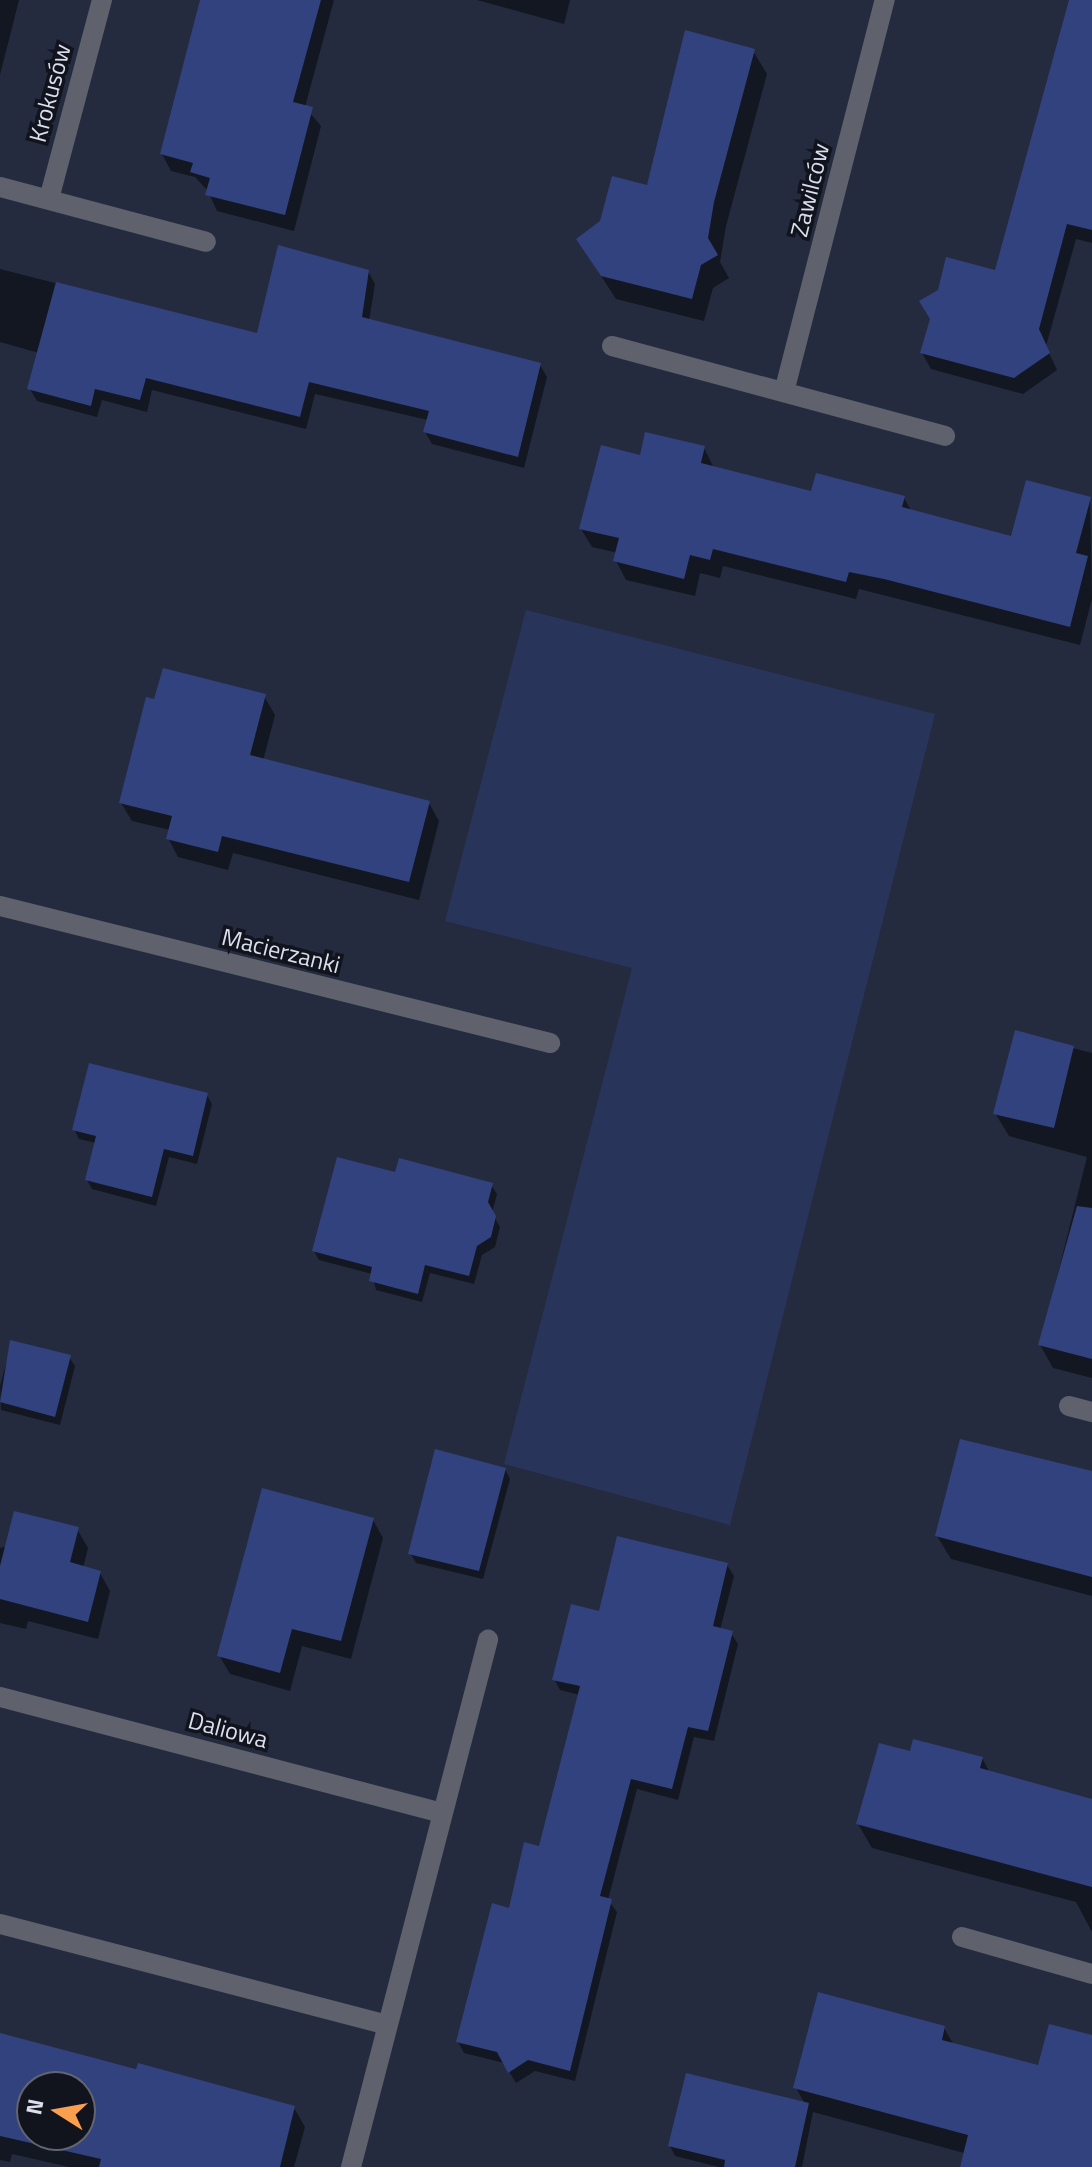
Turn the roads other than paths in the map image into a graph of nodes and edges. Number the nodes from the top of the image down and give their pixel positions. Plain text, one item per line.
1 (102, 0) edge
2 (885, 0) edge
3 (0, 187) edge
4 (49, 199) junction
5 (206, 242) dead end
6 (612, 346) dead end
7 (784, 392) junction
8 (945, 436) dead end
9 (0, 906) edge
10 (550, 1043) dead end
11 (1069, 1406) dead end
12 (1092, 1412) edge
13 (488, 1640) dead end
14 (0, 1697) edge
15 (442, 1813) junction
16 (0, 1924) edge
17 (962, 1937) dead end
18 (1092, 1974) edge
19 (387, 2025) junction
20 (351, 2167) edge

1 - 4 street, Krokusów
2 - 7 street, Zawilców
3 - 4 street
4 - 5 street
6 - 7 street
7 - 8 street
9 - 10 street, Macierzanki
11 - 12 street
13 - 15 street
14 - 15 street, Daliowa
15 - 19 street
16 - 19 street
17 - 18 street
19 - 20 street

